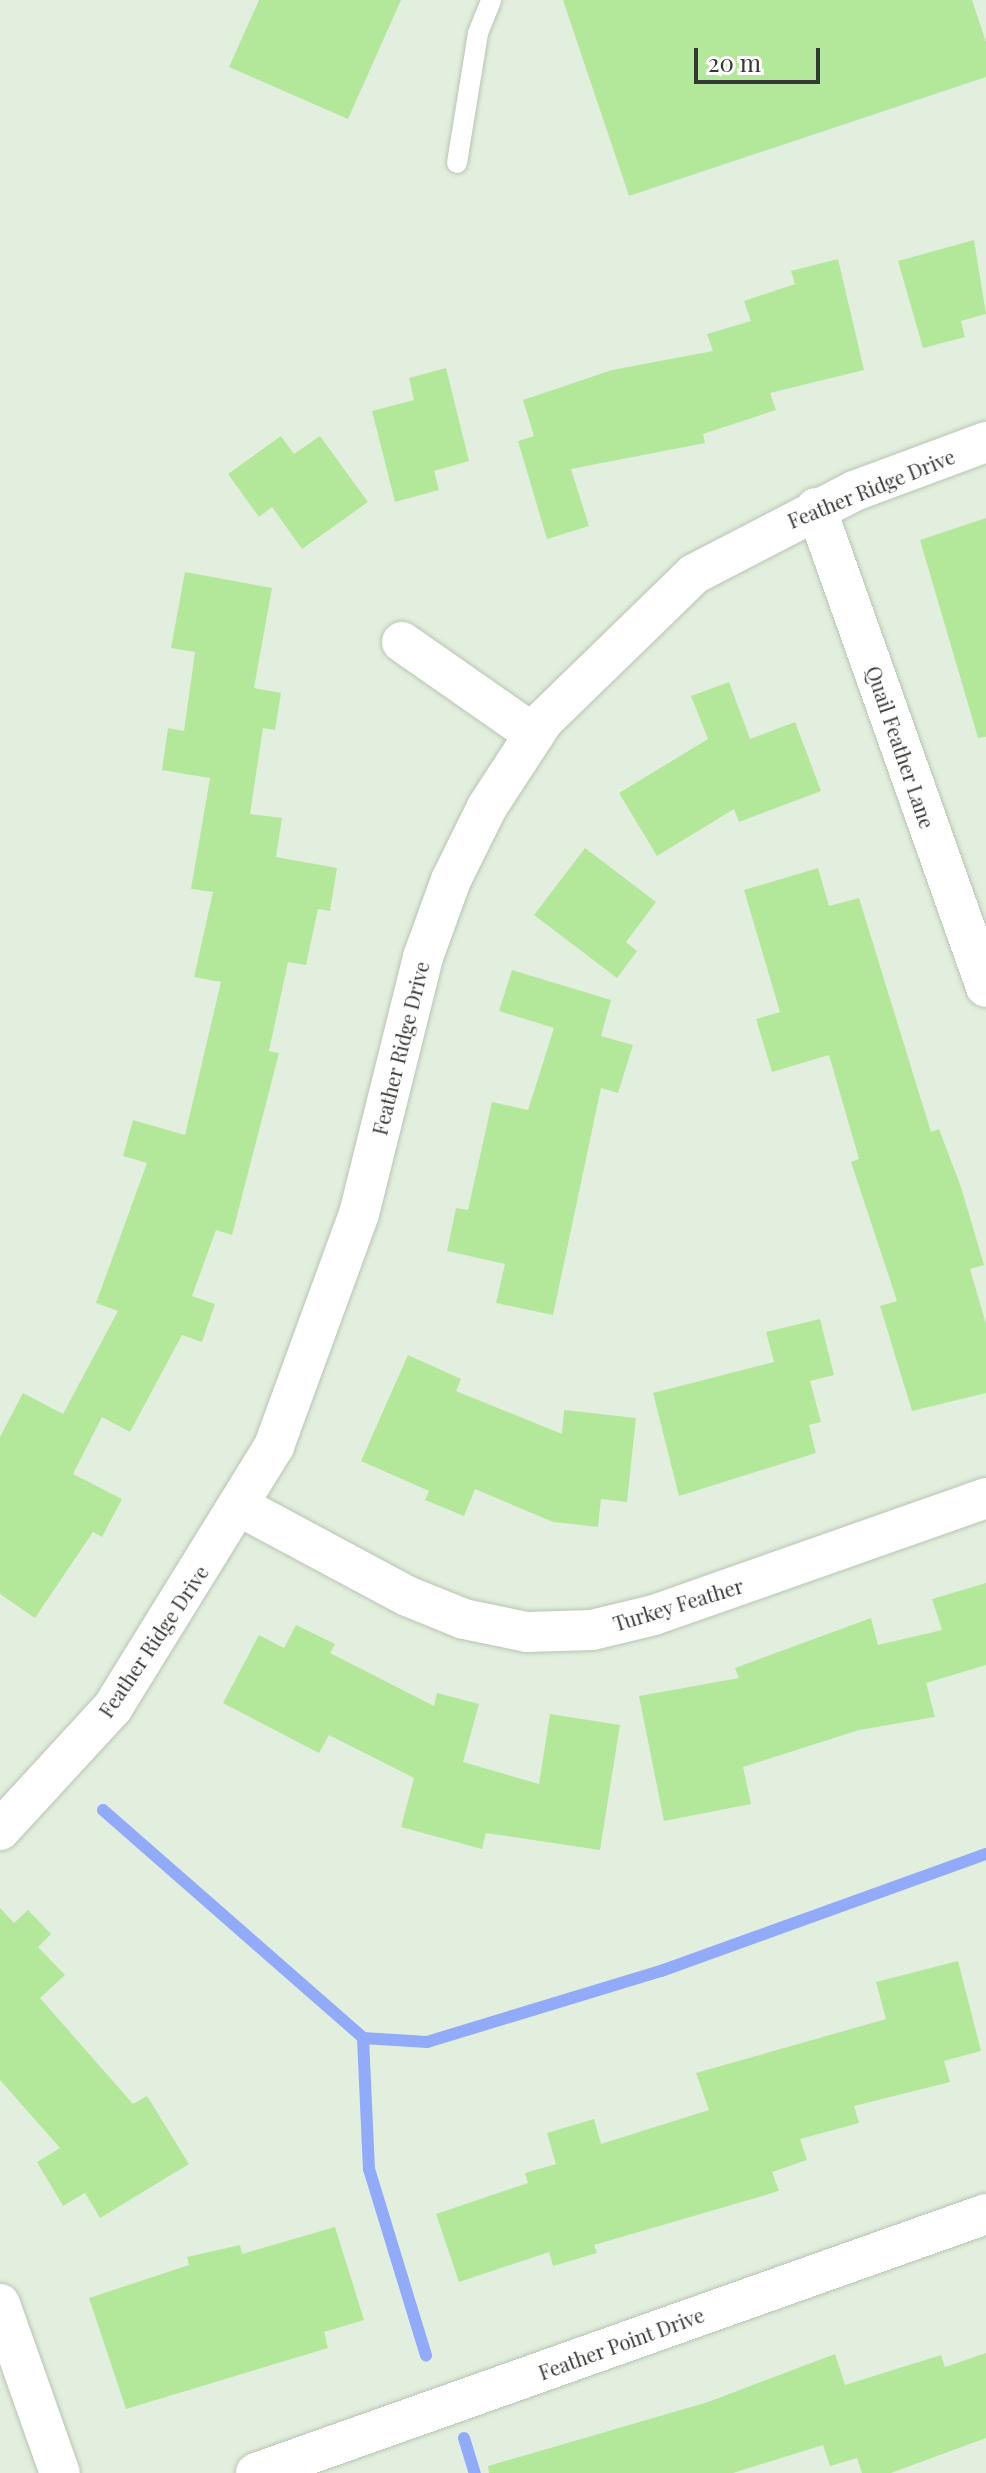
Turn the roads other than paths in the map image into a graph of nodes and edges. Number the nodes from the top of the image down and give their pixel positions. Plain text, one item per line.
1 (491, 0) edge
2 (457, 163) dead end
3 (986, 442) edge
4 (816, 508) junction
5 (402, 642) dead end
6 (534, 734) junction
7 (986, 987) edge
8 (986, 1498) edge
9 (241, 1507) junction
10 (0, 1830) edge
11 (986, 2214) edge
12 (0, 2304) edge
13 (60, 2473) edge
14 (256, 2473) edge

1 - 2 lane
3 - 4 street, Feather Ridge Drive
4 - 6 street, Feather Ridge Drive
4 - 7 street, Quail Feather Lane
5 - 6 street
6 - 9 street, Feather Ridge Drive
8 - 9 street, Turkey Feather
9 - 10 street, Feather Ridge Drive
11 - 14 street, Feather Point Drive
12 - 13 street

